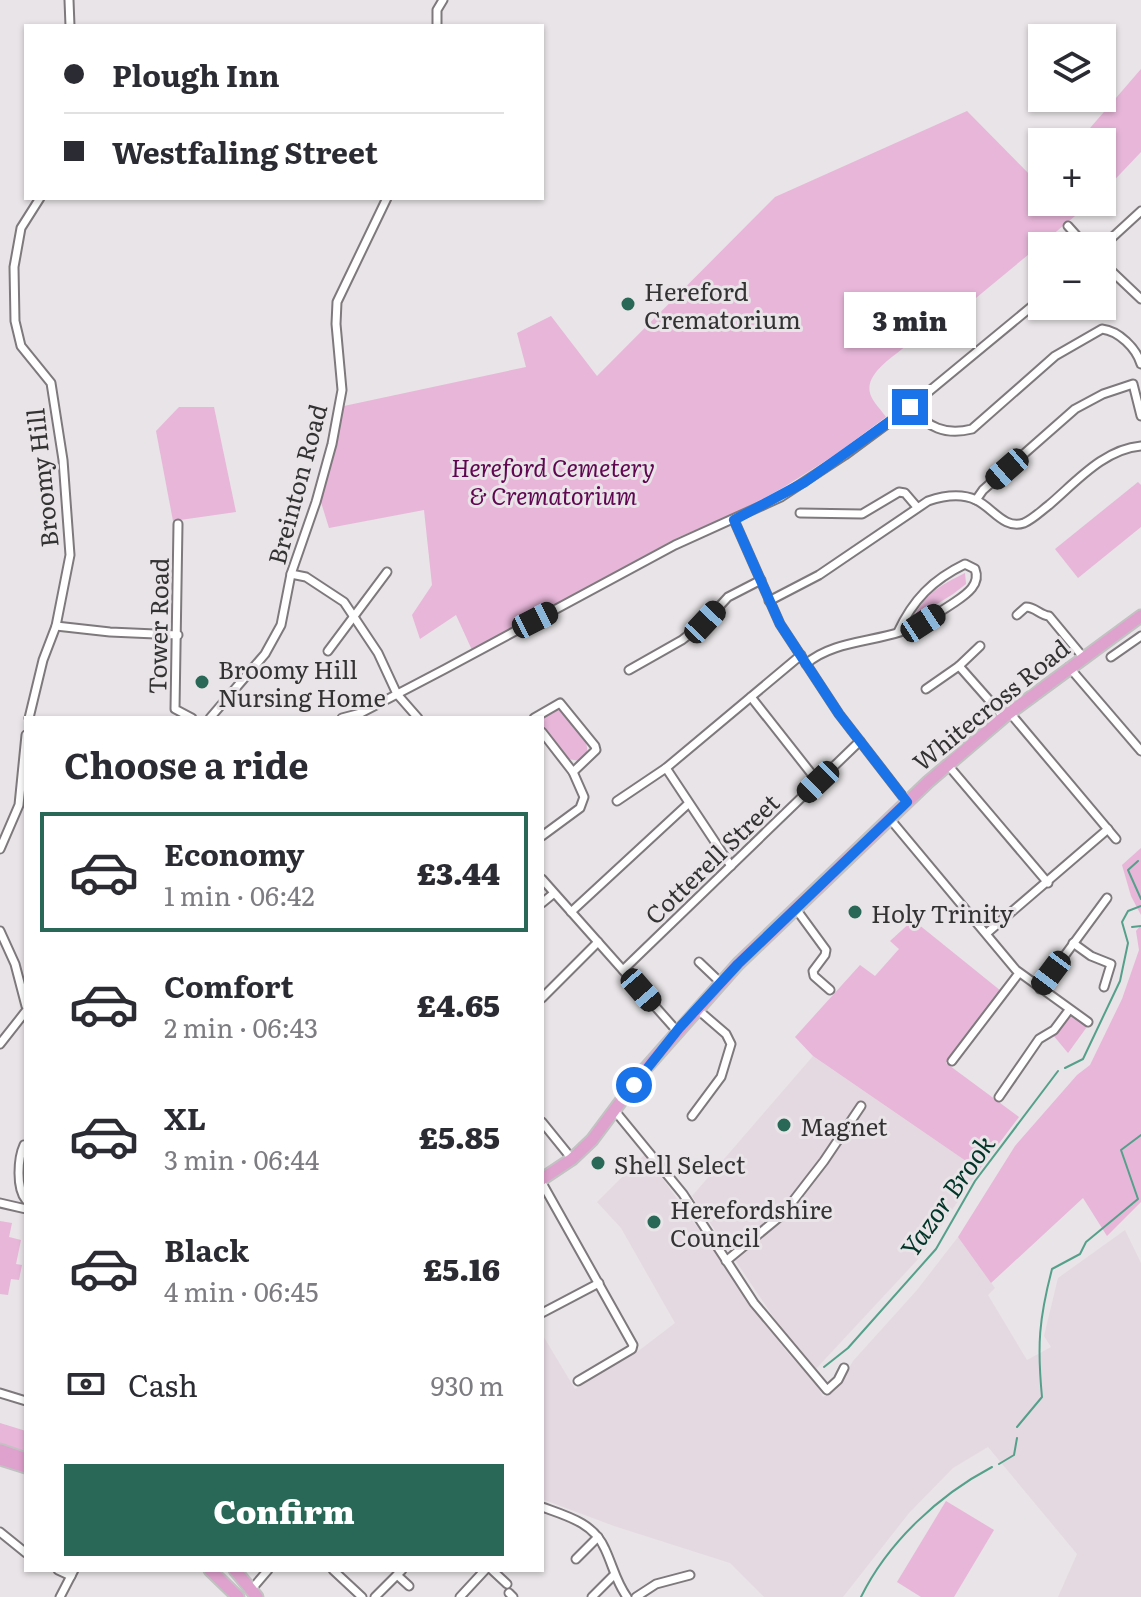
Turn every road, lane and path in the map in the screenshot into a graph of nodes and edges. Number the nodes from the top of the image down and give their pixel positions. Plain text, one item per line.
1 (69, 0) edge
2 (440, 2) edge
3 (70, 24) edge
4 (436, 24) edge
5 (39, 200) edge
6 (386, 200) edge
7 (1141, 211) edge
8 (1068, 226) dead end
9 (1073, 232) edge
10 (1116, 234) edge
11 (1116, 276) edge
12 (1141, 299) edge
13 (1028, 310) edge
14 (1141, 364) edge
15 (1141, 377) edge
16 (1133, 384) junction
17 (910, 407) junction
18 (1141, 416) edge
19 (1141, 446) edge
20 (976, 500) junction
21 (917, 507) junction
22 (800, 513) dead end
23 (734, 520) junction
24 (178, 524) dead end
25 (387, 572) dead end
26 (291, 574) junction
27 (761, 580) junction
28 (769, 601) junction
29 (355, 615) junction
30 (1017, 615) dead end
31 (1141, 616) edge
32 (56, 626) junction
33 (898, 632) junction
34 (178, 635) junction
35 (1140, 637) edge
36 (980, 646) dead end
37 (328, 651) dead end
38 (801, 655) junction
39 (1083, 657) junction
40 (1111, 657) dead end
41 (806, 664) junction
42 (959, 666) junction
43 (1069, 667) junction
44 (629, 670) dead end
45 (926, 689) dead end
46 (397, 694) junction
47 (751, 697) junction
48 (1007, 715) junction
49 (29, 716) edge
50 (188, 716) edge
51 (212, 716) edge
52 (350, 716) edge
53 (416, 716) edge
54 (537, 716) edge
55 (544, 735) edge
56 (860, 741) junction
57 (1141, 751) edge
58 (24, 755) edge
59 (947, 764) junction
60 (666, 768) junction
61 (573, 772) junction
62 (818, 782) junction
63 (617, 801) dead end
64 (907, 802) junction
65 (688, 804) junction
66 (890, 819) junction
67 (1108, 829) junction
68 (544, 834) edge
69 (1116, 839) dead end
70 (0, 849) edge
71 (731, 866) junction
72 (544, 882) edge
73 (1048, 883) junction
74 (553, 894) junction
75 (1107, 898) dead end
76 (544, 901) edge
77 (796, 909) junction
78 (571, 912) junction
79 (0, 931) edge
80 (987, 933) junction
81 (598, 942) junction
82 (1073, 943) junction
83 (699, 962) dead end
84 (623, 970) junction
85 (1017, 971) junction
86 (720, 982) junction
87 (1104, 987) dead end
88 (1040, 989) junction
89 (830, 990) dead end
90 (544, 996) edge
91 (24, 1000) edge
92 (697, 1009) junction
93 (1069, 1010) junction
94 (24, 1011) edge
95 (1088, 1022) dead end
96 (677, 1031) junction
97 (0, 1044) edge
98 (952, 1061) dead end
99 (999, 1097) dead end
100 (861, 1106) dead end
101 (615, 1111) junction
102 (692, 1116) dead end
103 (544, 1124) edge
104 (24, 1145) dead end
105 (572, 1159) junction
106 (544, 1180) edge
107 (544, 1185) edge
108 (24, 1198) edge
109 (0, 1203) edge
110 (24, 1209) edge
111 (726, 1261) junction
112 (599, 1283) junction
113 (544, 1312) edge
114 (844, 1368) dead end
115 (578, 1381) dead end
116 (0, 1393) edge
117 (24, 1400) edge
118 (0, 1450) edge
119 (24, 1458) edge
120 (0, 1459) edge
121 (24, 1466) edge
122 (544, 1508) edge
123 (0, 1532) edge
124 (598, 1537) junction
125 (24, 1551) edge
126 (576, 1559) dead end
127 (212, 1572) edge
128 (221, 1572) edge
129 (237, 1572) edge
130 (266, 1572) edge
131 (335, 1572) edge
132 (400, 1572) edge
133 (483, 1572) edge
134 (494, 1572) edge
135 (72, 1573) edge
136 (614, 1575) junction
137 (690, 1575) dead end
138 (409, 1586) dead end
139 (590, 1586) dead end
140 (510, 1591) edge
141 (236, 1594) edge
142 (254, 1594) edge
143 (594, 1595) edge
144 (60, 1597) edge
145 (362, 1597) edge
146 (375, 1597) edge
147 (460, 1597) edge
148 (627, 1597) edge
149 (636, 1597) edge

1 - 3 street
2 - 4 street
5 - 32 street, Broomy Hill
6 - 26 street, Breinton Road
7 - 10 street
8 - 9 street
11 - 12 street
13 - 17 street
14 - 17 street
15 - 16 street
16 - 18 street
16 - 20 street
17 - 23 street
19 - 20 street
20 - 21 street
21 - 22 street
21 - 28 street
23 - 27 street
23 - 46 street
24 - 34 street, Tower Road
25 - 29 street
26 - 29 street
26 - 51 street, Breinton Road
27 - 28 street
27 - 44 street
28 - 38 street
29 - 37 street
29 - 46 street
30 - 39 street
31 - 39 highway, Whitecross Road
32 - 34 street
32 - 49 street, Broomy Hill
33 - 33 street
33 - 41 street
34 - 50 street, Tower Road
35 - 40 street
36 - 42 street
38 - 41 street
38 - 47 street
39 - 43 highway, Whitecross Road
41 - 56 street
42 - 45 street
42 - 48 street
43 - 48 highway, Whitecross Road
43 - 57 street
46 - 52 street
46 - 53 street
47 - 60 street
47 - 62 street
48 - 59 highway, Whitecross Road
48 - 67 street
54 - 61 street
55 - 61 street
56 - 62 street, Cotterell Street
56 - 64 street
58 - 70 street
59 - 64 highway, Whitecross Road
59 - 73 street
60 - 63 street
60 - 65 street
61 - 68 street
62 - 71 street, Cotterell Street
64 - 66 highway, Whitecross Road
65 - 71 street
65 - 78 street
66 - 77 highway, Whitecross Road
66 - 80 street
67 - 69 street
67 - 73 street
71 - 84 street, Cotterell Street
72 - 74 street
73 - 80 street
74 - 76 street
74 - 78 street
75 - 82 street
77 - 86 highway, Whitecross Road
77 - 89 street
78 - 81 street
79 - 91 street
80 - 85 street
81 - 84 street
81 - 90 street
82 - 87 street
82 - 88 street
83 - 86 street
84 - 96 street
85 - 88 street
85 - 98 street
86 - 92 highway, Whitecross Road
88 - 93 street
92 - 96 highway, Whitecross Road
92 - 102 street
93 - 95 street
93 - 99 street
94 - 97 street
96 - 101 highway, Whitecross Road
100 - 111 street
101 - 105 highway, Whitecross Road
101 - 111 street
103 - 105 street
104 - 108 street
105 - 106 highway, Whitecross Road
107 - 112 street
109 - 110 street
111 - 114 street
112 - 113 street
112 - 115 street
116 - 117 street
118 - 119 highway
120 - 121 highway
122 - 124 street
123 - 125 street
124 - 126 street
124 - 136 street
127 - 141 highway
128 - 141 highway
129 - 142 highway
130 - 142 street
131 - 145 street
132 - 138 street
132 - 146 street
133 - 147 street
134 - 140 street
135 - 144 street
136 - 143 street
136 - 148 street
137 - 149 street
139 - 143 street

